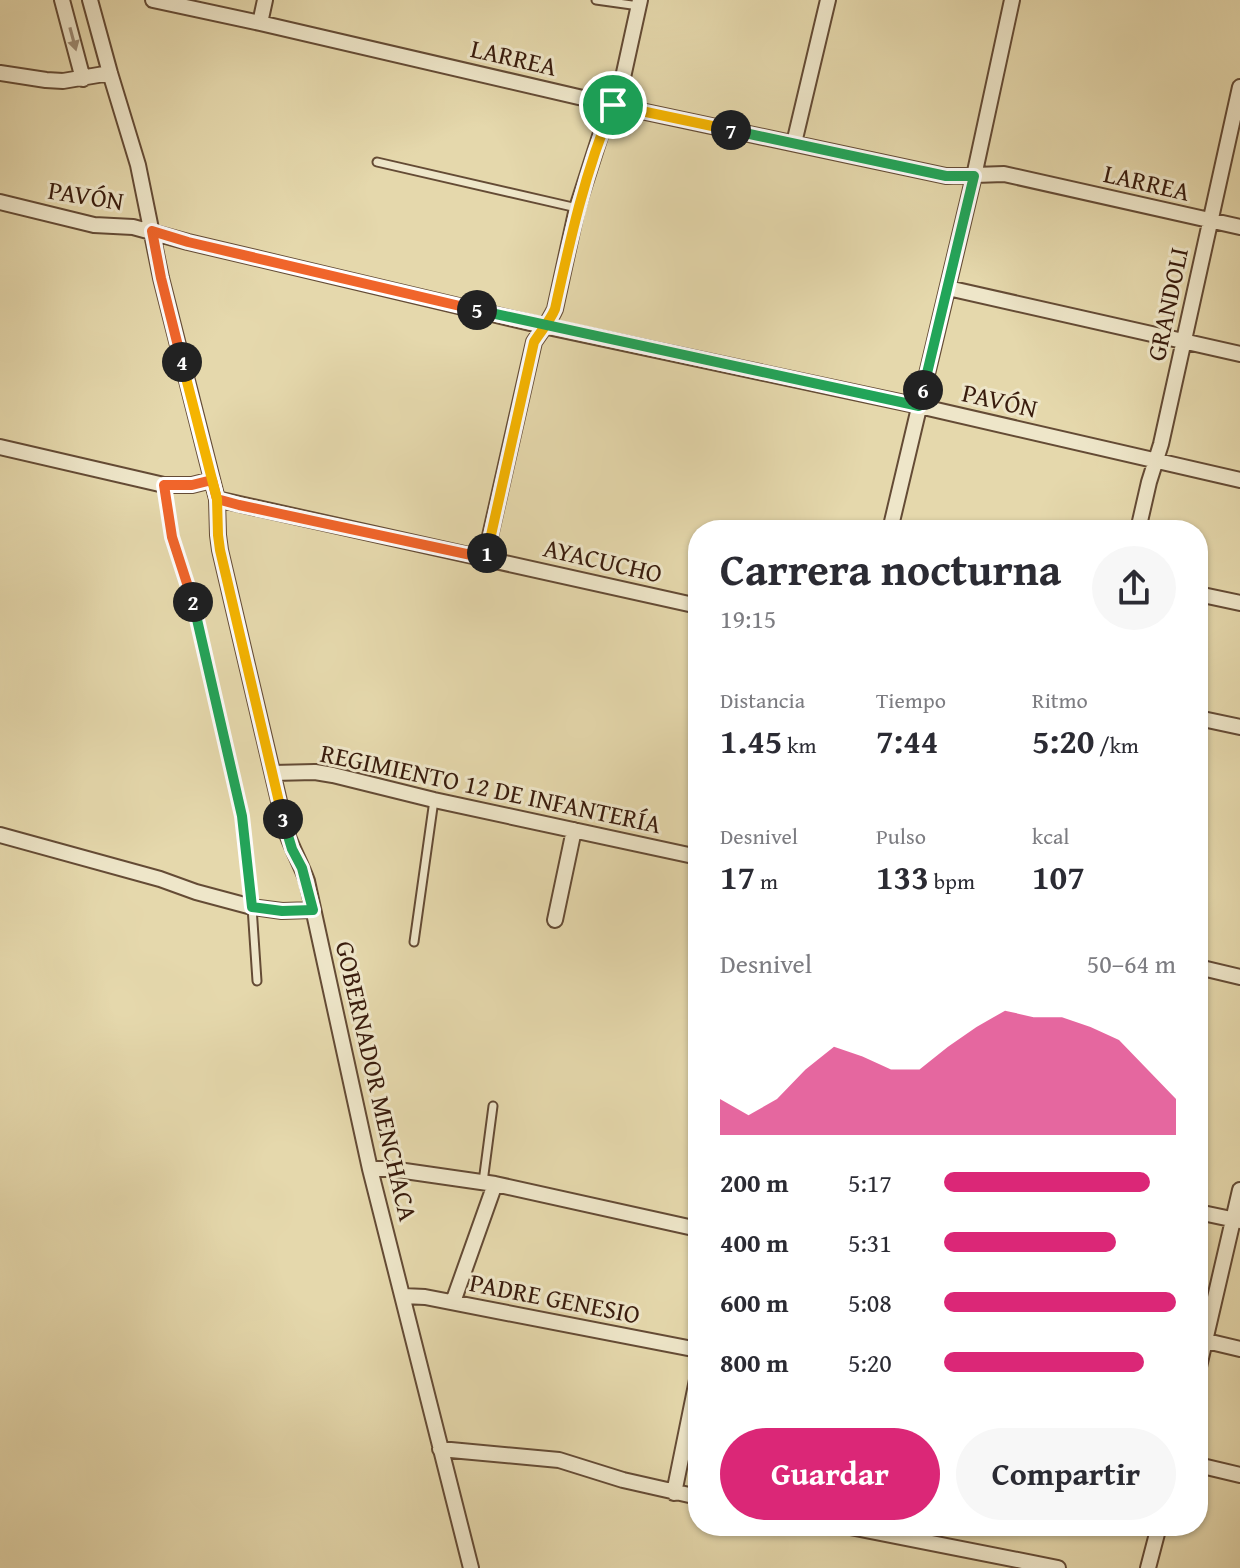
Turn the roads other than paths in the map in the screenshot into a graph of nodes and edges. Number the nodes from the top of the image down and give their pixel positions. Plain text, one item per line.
1 (62, 0) edge
2 (90, 0) edge
3 (153, 0) edge
4 (265, 0) edge
5 (596, 0) edge
6 (828, 0) edge
7 (1012, 0) edge
8 (639, 3) edge
9 (260, 23) junction
10 (0, 73) edge
11 (110, 73) junction
12 (83, 79) junction
13 (1240, 87) edge
14 (613, 105) junction
15 (1238, 108) edge
16 (794, 143) junction
17 (377, 162) dead end
18 (974, 176) junction
19 (0, 202) edge
20 (577, 208) junction
21 (1210, 221) junction
22 (1240, 227) edge
23 (152, 231) junction
24 (948, 288) junction
25 (543, 326) junction
26 (1184, 341) junction
27 (1240, 354) edge
28 (919, 406) junction
29 (0, 447) edge
30 (1156, 460) junction
31 (212, 480) junction
32 (1240, 480) edge
33 (164, 485) junction
34 (217, 499) junction
35 (892, 520) edge
36 (1141, 520) edge
37 (485, 558) junction
38 (1208, 596) edge
39 (1240, 603) edge
40 (688, 604) edge
41 (1208, 720) edge
42 (1240, 727) edge
43 (273, 773) junction
44 (434, 800) junction
45 (574, 830) junction
46 (0, 835) edge
47 (688, 855) edge
48 (252, 907) junction
49 (313, 910) junction
50 (555, 920) dead end
51 (414, 942) dead end
52 (1208, 969) edge
53 (1240, 977) edge
54 (257, 981) dead end
55 (493, 1106) dead end
56 (370, 1169) junction
57 (489, 1183) junction
58 (1240, 1190) edge
59 (1208, 1214) edge
60 (1237, 1220) edge
61 (688, 1227) edge
62 (403, 1296) junction
63 (453, 1302) junction
64 (1208, 1319) edge
65 (1208, 1341) edge
66 (688, 1348) edge
67 (1240, 1349) edge
68 (688, 1424) edge
69 (440, 1449) junction
70 (1208, 1467) edge
71 (1240, 1475) edge
72 (674, 1493) junction
73 (688, 1495) edge
74 (926, 1536) edge
75 (1156, 1536) edge
76 (471, 1568) edge
77 (1058, 1568) edge
78 (1148, 1568) edge

1 -> 12 street
2 - 11 street, GOBERNADOR MENCHACA
3 - 9 street, LARREA
4 - 9 street
5 - 8 lane
6 - 16 street
7 - 18 street
8 - 14 street
9 - 14 street, LARREA
10 - 12 street
11 - 12 street
11 - 23 street, GOBERNADOR MENCHACA
13 - 15 street, GRANDOLI
14 - 16 street, LARREA
14 - 20 street
15 - 21 street, GRANDOLI
16 - 18 street, LARREA
17 - 20 lane
18 - 21 street, LARREA
18 - 24 street
19 - 23 street, PAVÓN
20 - 25 street
21 - 22 street, LARREA
21 - 26 street, GRANDOLI
23 - 25 street, PAVÓN
23 - 31 street, GOBERNADOR MENCHACA
24 - 26 street
24 - 28 street
25 - 28 street, PAVÓN
25 - 37 street
26 - 27 street
26 - 30 street, GRANDOLI
28 - 30 street, PAVÓN
28 - 35 street
29 - 33 street
30 - 32 street, PAVÓN
30 - 36 street, GRANDOLI
31 - 33 street
31 - 34 street, GOBERNADOR MENCHACA
33 - 48 lane
34 - 37 street, AYACUCHO
34 - 43 street, GOBERNADOR MENCHACA
37 - 40 street, AYACUCHO
38 - 39 street
41 - 42 street
43 - 44 street, REGIMIENTO 12 DE INFANTERÍA
43 - 49 street, GOBERNADOR MENCHACA
44 - 45 street, REGIMIENTO 12 DE INFANTERÍA
44 - 51 lane
45 - 47 street, REGIMIENTO 12 DE INFANTERÍA
45 - 50 street
46 - 48 street
48 - 49 street
48 - 54 lane
49 - 56 street, GOBERNADOR MENCHACA
52 - 53 street
55 - 57 lane
56 - 57 street
56 - 62 street, GOBERNADOR MENCHACA
57 - 61 street
57 - 63 street
58 - 60 street
59 - 60 street
60 - 64 street
62 - 63 street, PADRE GENESIO
62 - 69 street, GOBERNADOR MENCHACA
63 - 66 street, PADRE GENESIO
65 - 67 street
68 - 72 street
69 - 72 street
69 - 76 street, GOBERNADOR MENCHACA
70 - 71 street
72 - 73 street
74 - 77 street
75 - 78 street

